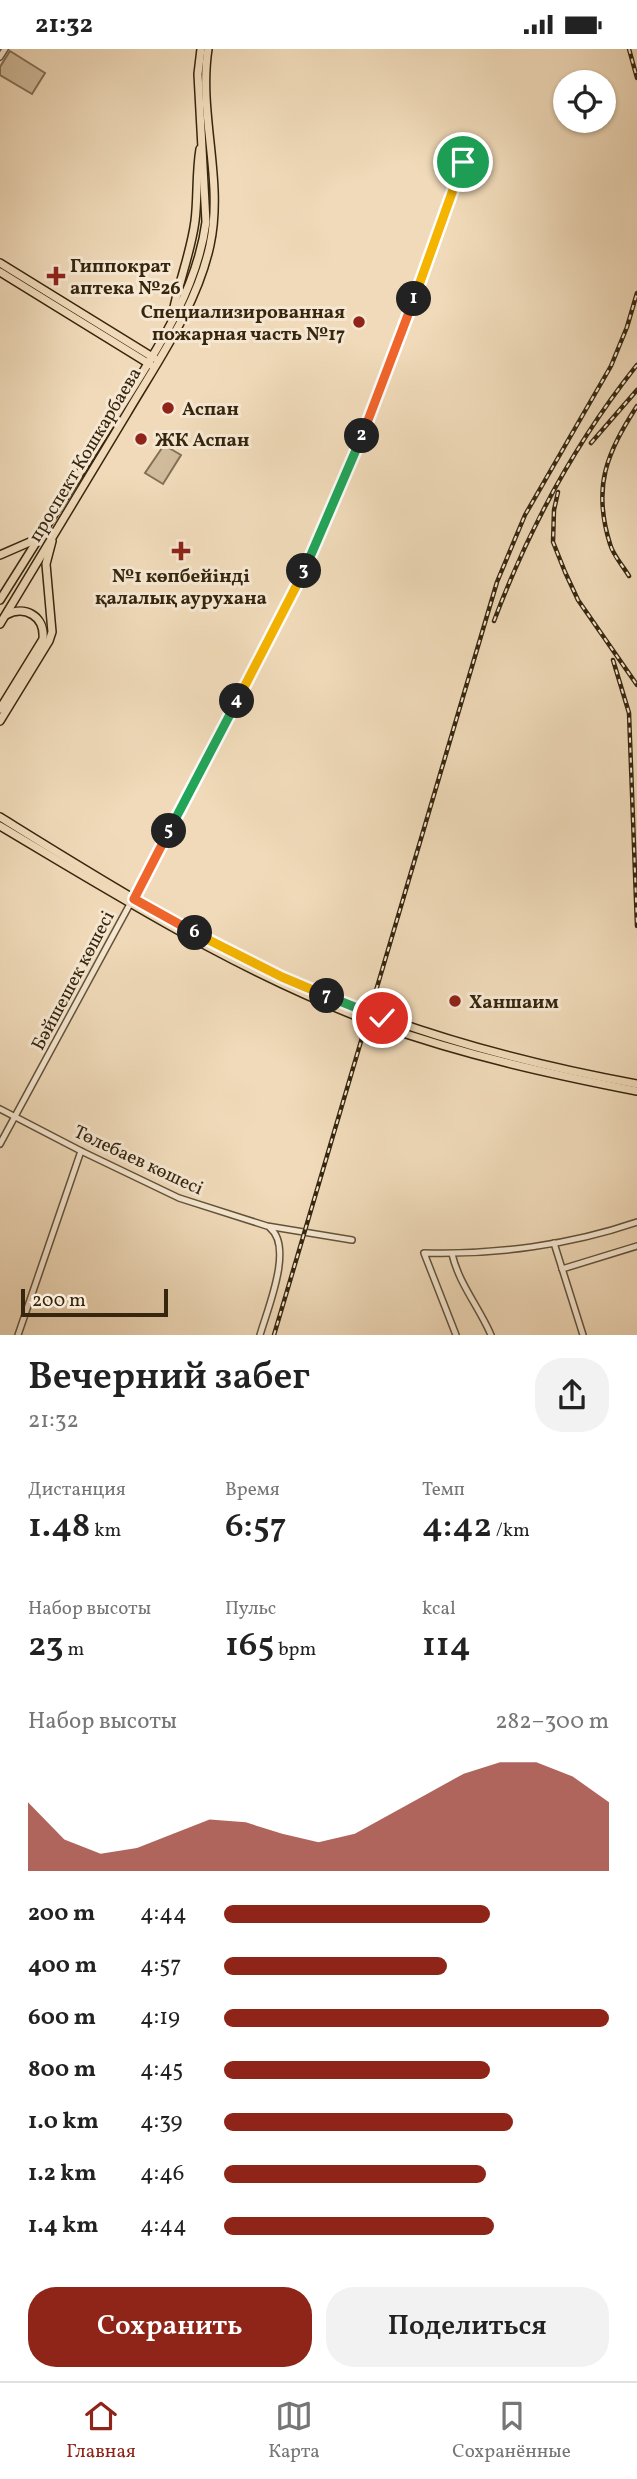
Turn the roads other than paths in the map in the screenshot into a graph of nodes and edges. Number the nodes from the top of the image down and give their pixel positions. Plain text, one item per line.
1 (5, 49) edge
2 (201, 49) edge
3 (208, 49) edge
4 (0, 57) edge
5 (470, 143) dead end
6 (0, 263) edge
7 (0, 272) edge
8 (153, 362) junction
9 (54, 533) junction
10 (39, 537) junction
11 (0, 555) edge
12 (0, 600) edge
13 (5, 615) junction
14 (0, 624) edge
15 (0, 709) edge
16 (0, 721) edge
17 (0, 817) edge
18 (0, 826) edge
19 (132, 901) junction
20 (637, 1084) edge
21 (637, 1091) edge
22 (0, 1108) edge
23 (16, 1117) junction
24 (0, 1144) edge
25 (81, 1151) junction
26 (637, 1222) edge
27 (267, 1226) junction
28 (352, 1240) dead end
29 (554, 1243) junction
30 (637, 1246) edge
31 (452, 1254) junction
32 (562, 1269) junction
33 (18, 1335) edge
34 (260, 1335) edge
35 (456, 1335) edge
36 (491, 1335) edge
37 (583, 1335) edge

1 - 4 street
2 - 8 main road
3 - 8 main road
5 - 19 street, Бәйшешек көшесі
6 - 8 main road
7 - 8 main road
8 - 9 main road, проспект Кошкарбаева
8 - 10 main road
9 - 13 main road, проспект Кошкарбаева
9 - 16 main road
10 - 11 main road
10 - 12 main road
13 - 14 main road, проспект Кошкарбаева
13 - 15 main road
17 - 19 main road
18 - 19 main road
19 - 20 main road
19 - 21 main road
19 - 23 street, Бәйшешек көшесі
22 - 23 street, Төлебаев көшесі
23 - 24 street, Бәйшешек көшесі
23 - 25 street, Төлебаев көшесі
25 - 27 street, Төлебаев көшесі
25 - 33 street
26 - 29 street
27 - 28 street, Төлебаев көшесі
27 - 34 street
29 - 31 street
29 - 32 street
30 - 32 street
31 - 35 street
31 - 36 street
32 - 37 street

